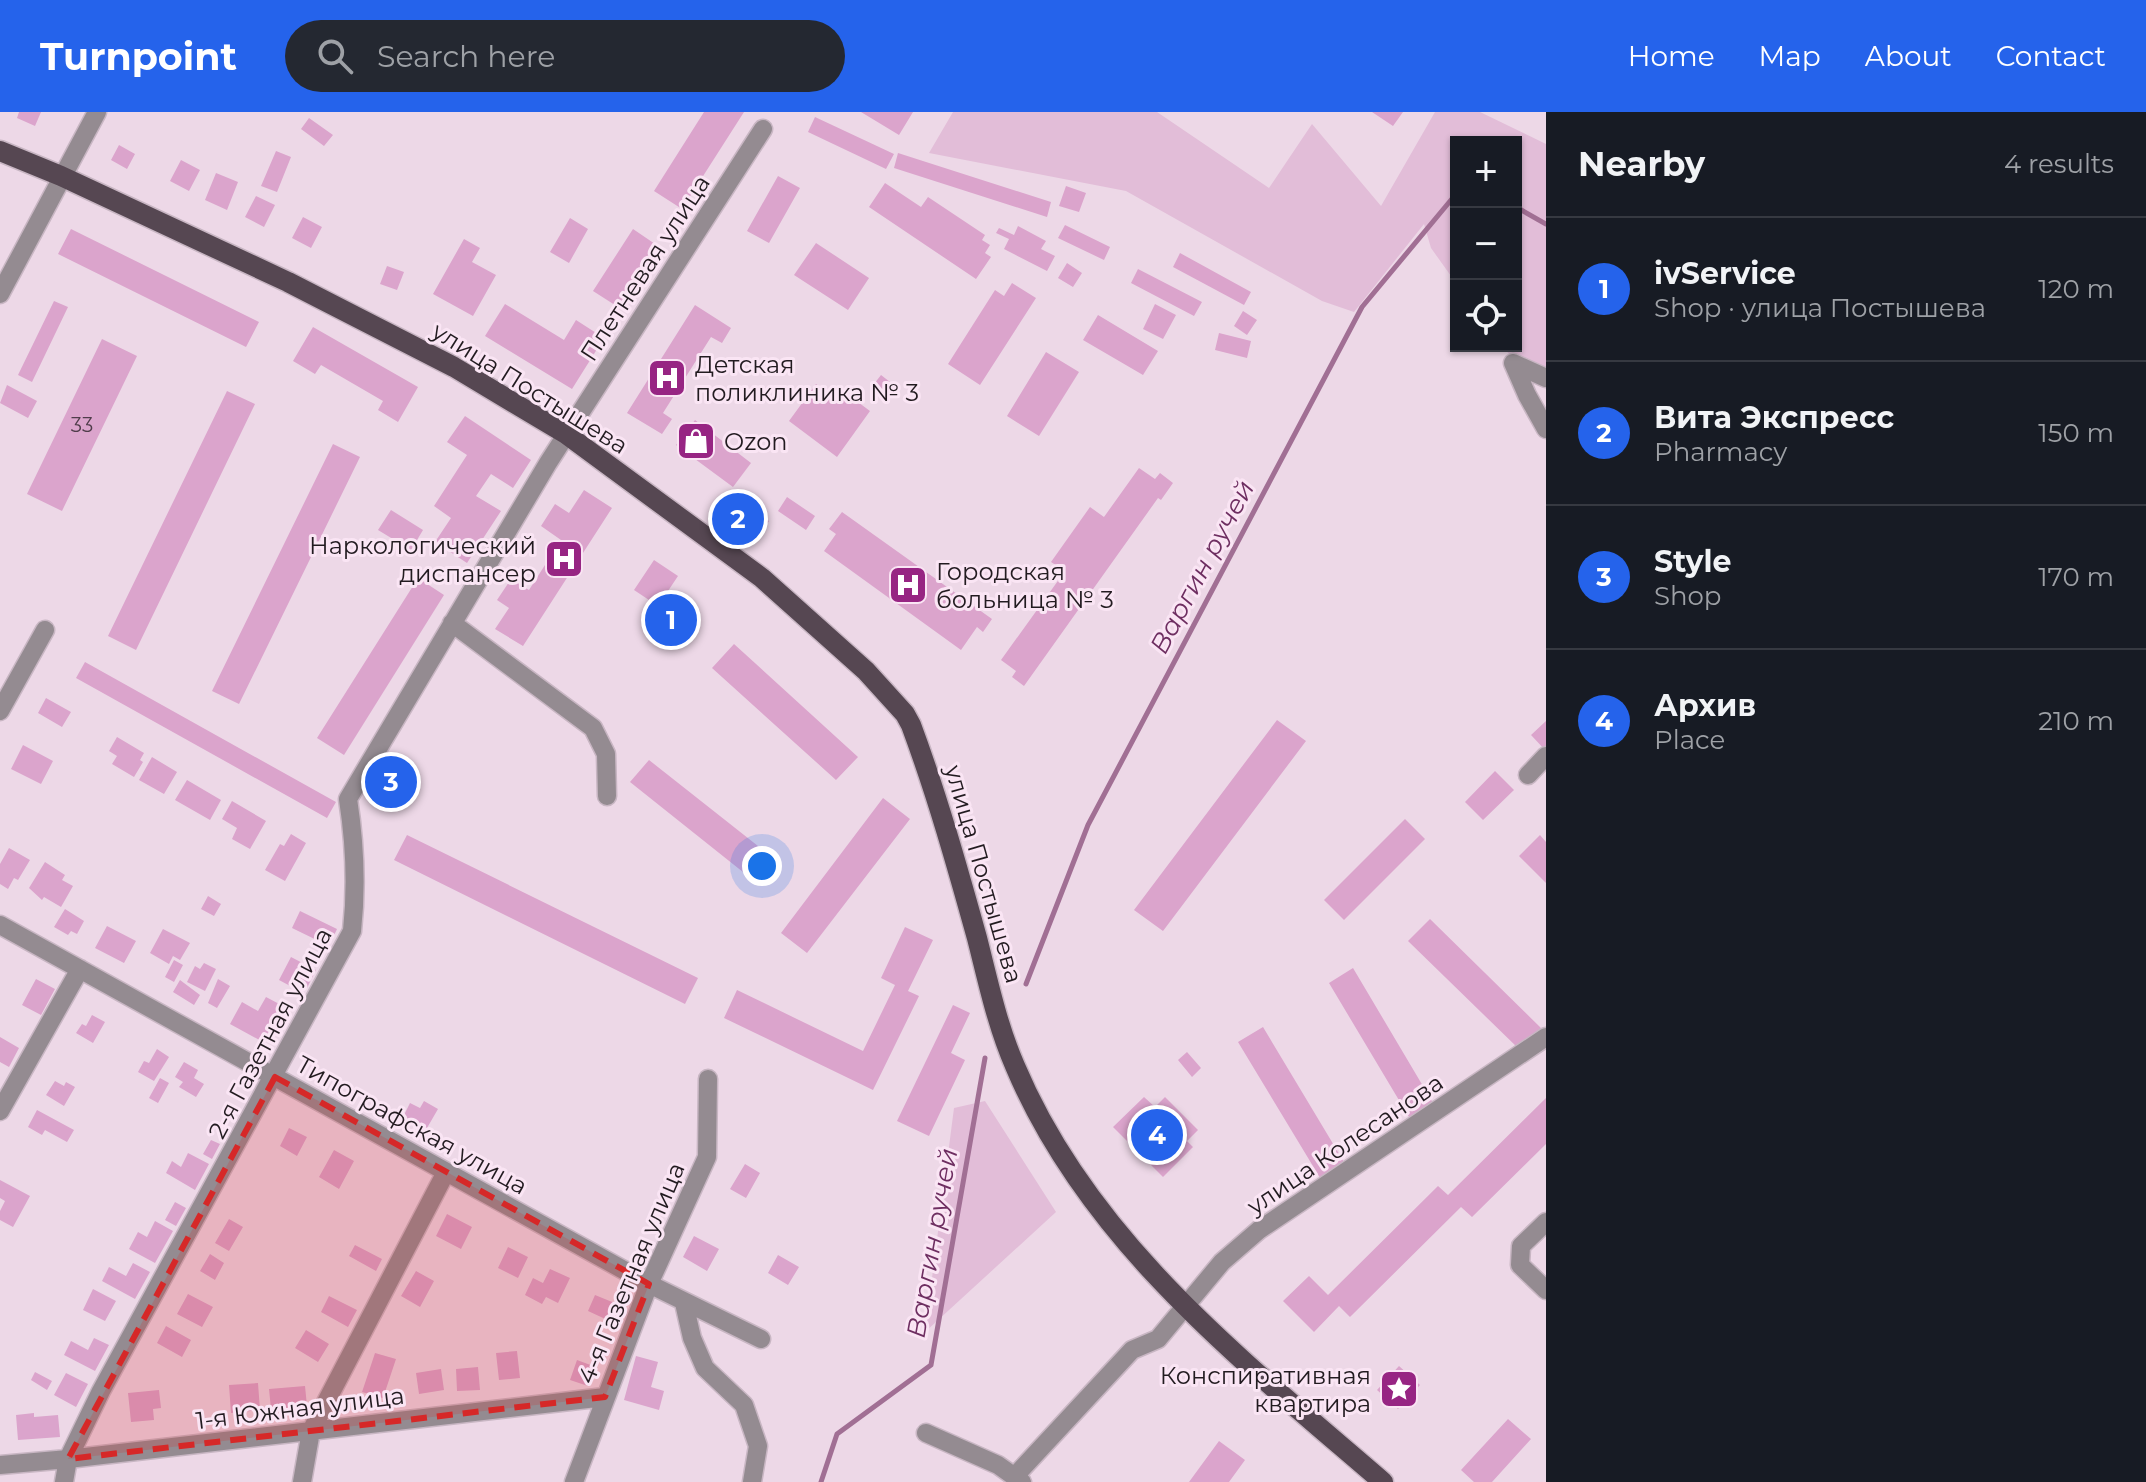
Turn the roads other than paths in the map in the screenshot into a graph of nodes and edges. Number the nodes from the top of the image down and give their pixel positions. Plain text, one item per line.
1 (97, 112) edge
2 (763, 129) dead end
3 (0, 151) edge
4 (61, 176) junction
5 (3, 283) edge
6 (1546, 378) edge
7 (1546, 429) edge
8 (566, 434) junction
9 (452, 623) junction
10 (45, 630) dead end
11 (0, 711) edge
12 (1546, 756) edge
13 (1528, 775) dead end
14 (607, 796) dead end
15 (0, 925) edge
16 (80, 969) junction
17 (1546, 1037) edge
18 (275, 1077) junction
19 (708, 1079) dead end
20 (0, 1111) edge
21 (446, 1172) junction
22 (1546, 1222) edge
23 (649, 1284) junction
24 (1546, 1290) edge
25 (684, 1303) junction
26 (1186, 1307) junction
27 (761, 1339) dead end
28 (1225, 1343) junction
29 (605, 1397) junction
30 (311, 1431) junction
31 (926, 1433) dead end
32 (68, 1459) junction
33 (0, 1465) edge
34 (1019, 1478) edge
35 (64, 1482) edge
36 (302, 1482) edge
37 (574, 1482) edge
38 (752, 1482) edge
39 (1383, 1482) edge
40 (1399, 1482) edge

1 - 4 street
2 - 8 street, Плетневая улица
3 - 4 main road, улица Постышева
4 - 5 street
4 - 8 main road, улица Постышева
6 - 7 street
8 - 9 street, 2-я Газетная улица
8 - 26 main road, улица Постышева
9 - 14 street
9 - 18 street, 2-я Газетная улица
10 - 11 street
12 - 13 street
15 - 16 street, Типографская улица
16 - 18 street, Типографская улица
16 - 20 street
17 - 26 street, улица Колесанова
18 - 21 street, Типографская улица
18 - 32 street, 2-я Газетная улица
19 - 23 street, 4-я Газетная улица
21 - 23 street, Типографская улица
21 - 30 street
22 - 24 street
23 - 25 street, Типографская улица
23 - 29 street, 4-я Газетная улица
25 - 27 street, Типографская улица
25 - 38 street
26 - 28 main road, улица Постышева
26 - 34 street, улица Колесанова
28 - 39 main road
28 - 40 main road
29 - 30 street, 1-я Южная улица
29 - 37 street, 4-я Газетная улица
30 - 32 street, 1-я Южная улица
30 - 36 street
31 - 34 street
32 - 33 street, 1-я Южная улица
32 - 35 street, 2-я Газетная улица

